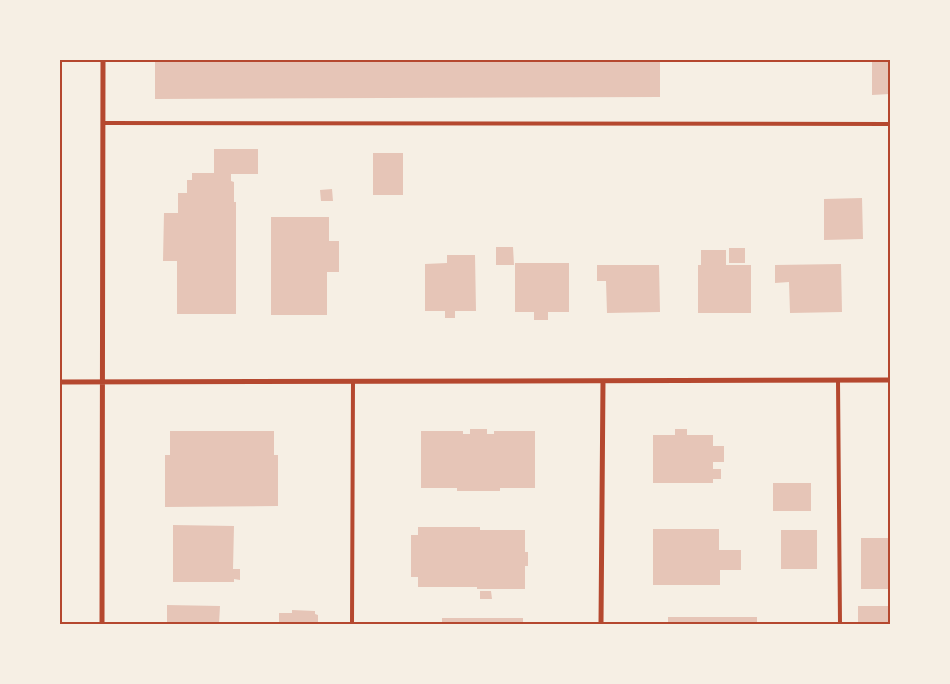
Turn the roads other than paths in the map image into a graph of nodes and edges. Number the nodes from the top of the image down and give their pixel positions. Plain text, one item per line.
1 (103, 60) edge
2 (103, 123) junction
3 (890, 124) edge
4 (890, 380) edge
5 (353, 381) junction
6 (604, 381) junction
7 (838, 381) junction
8 (60, 382) edge
9 (102, 382) junction
10 (102, 624) edge
11 (352, 624) edge
12 (601, 624) edge
13 (840, 624) edge

1 - 2 street
2 - 3 lane
2 - 9 street
4 - 7 street
5 - 6 street
5 - 9 street
5 - 11 lane
6 - 7 street
6 - 12 street
7 - 13 lane
8 - 9 street
9 - 10 street

